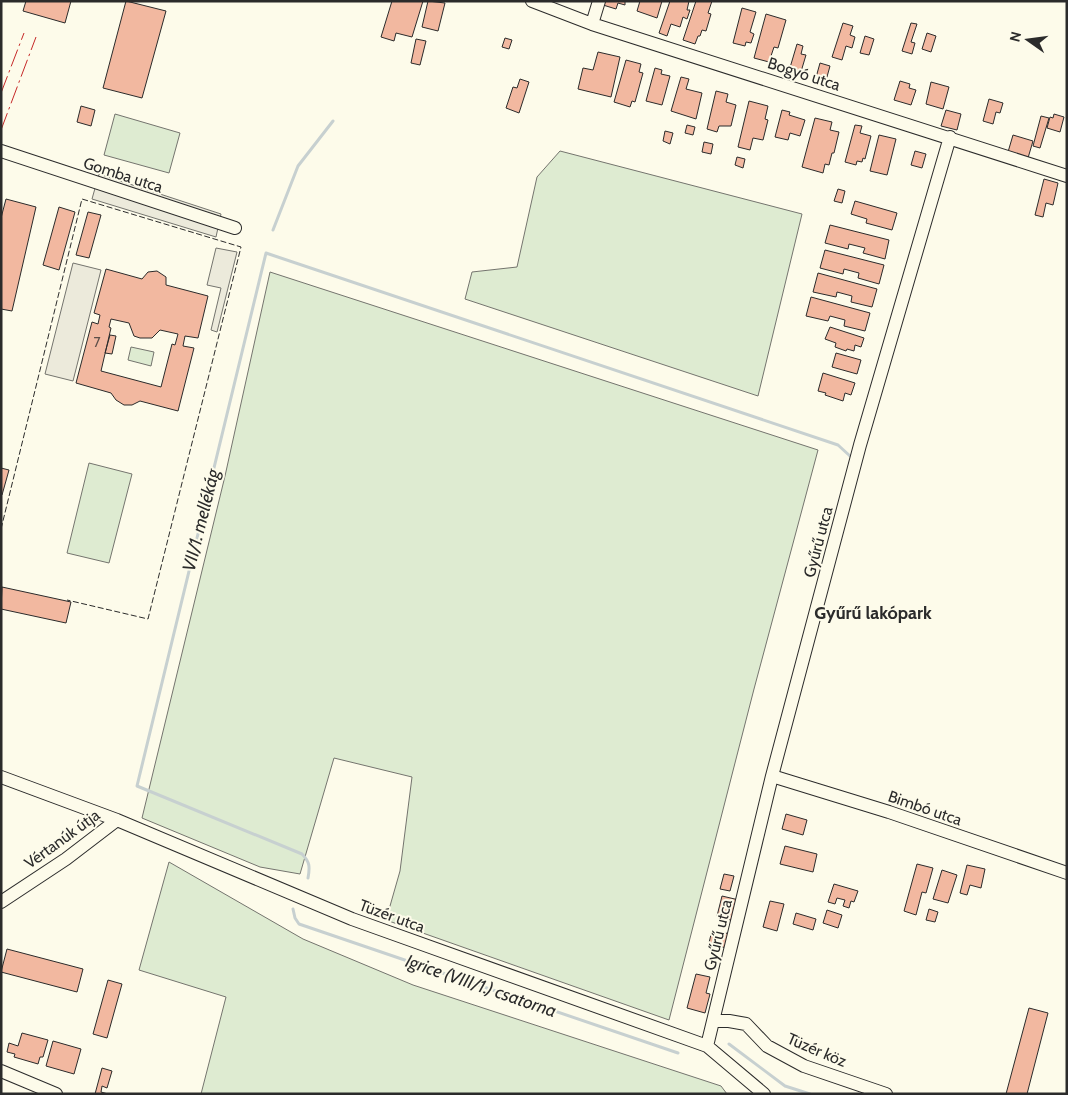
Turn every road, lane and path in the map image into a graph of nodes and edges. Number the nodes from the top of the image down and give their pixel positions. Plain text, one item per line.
1 (532, 1) edge
2 (599, 1) edge
3 (592, 24) junction
4 (950, 138) junction
5 (1, 151) edge
6 (1067, 176) edge
7 (235, 228) dead end
8 (772, 776) junction
9 (1, 777) edge
10 (117, 820) junction
11 (1067, 873) edge
12 (1, 902) edge
13 (713, 1021) junction
14 (707, 1046) junction
15 (1, 1071) edge
16 (56, 1094) edge
17 (764, 1094) edge
18 (886, 1094) edge

1 - 3 street, Bogyó utca
2 - 3 street
3 - 4 street, Bogyó utca
4 - 6 street, Bogyó utca
4 - 8 street, Gyűrű utca
5 - 7 street, Gomba utca
8 - 11 street, Bimbó utca
8 - 13 street, Gyűrű utca
9 - 10 street, Tüzér utca
10 - 12 street, Vértanúk útja
10 - 14 street, Tüzér utca
13 - 14 street, Gyűrű utca
13 - 18 street, Tüzér köz
14 - 17 street, Tüzér utca
15 - 16 street

